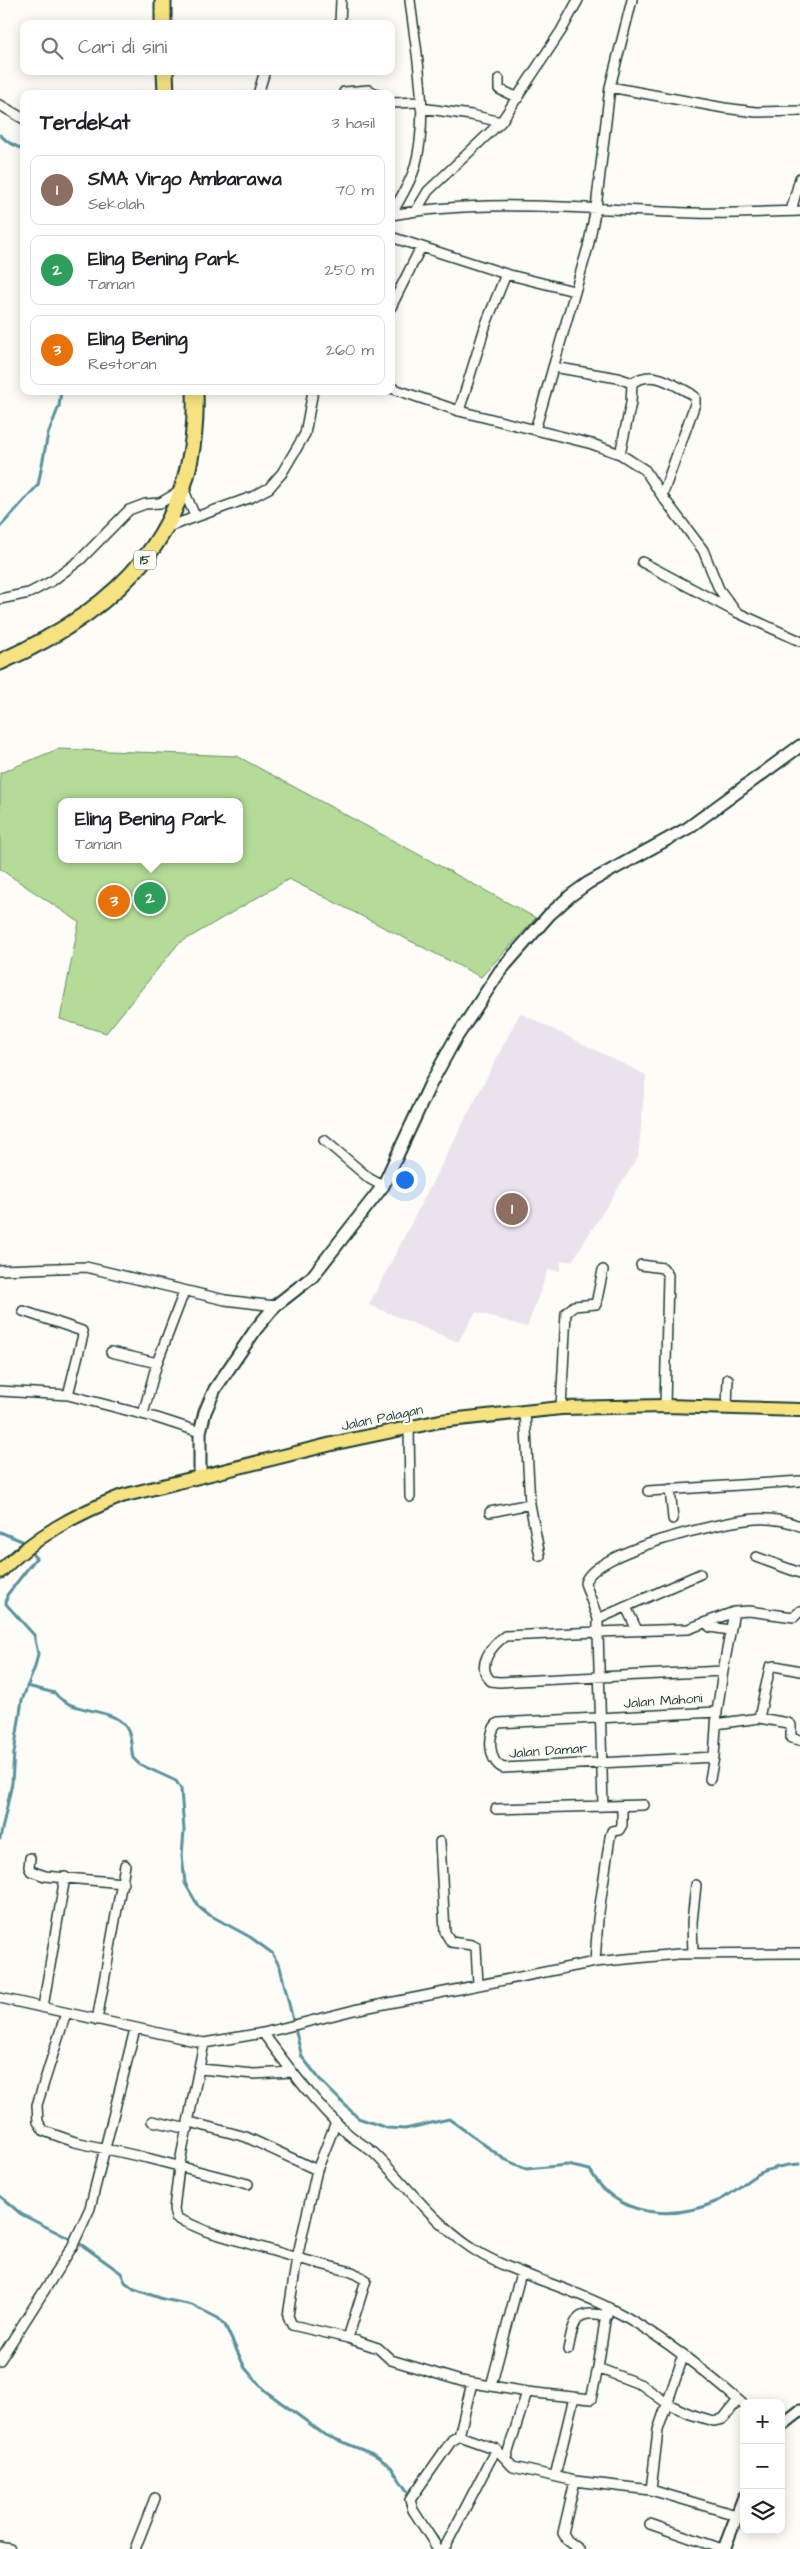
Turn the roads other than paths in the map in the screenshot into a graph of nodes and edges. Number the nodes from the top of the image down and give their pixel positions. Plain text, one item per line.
1 (163, 0) edge
2 (341, 0) edge
3 (410, 0) edge
4 (578, 0) edge
5 (632, 0) edge
6 (163, 20) edge
7 (340, 20) edge
8 (165, 75) edge
9 (264, 75) edge
10 (499, 79) dead end
11 (610, 88) junction
12 (166, 90) edge
13 (259, 90) edge
14 (518, 98) junction
15 (395, 103) edge
16 (421, 105) junction
17 (0, 106) edge
18 (800, 111) edge
19 (20, 117) edge
20 (501, 122) junction
21 (800, 178) edge
22 (395, 207) edge
23 (596, 208) junction
24 (416, 211) junction
25 (796, 211) edge
26 (395, 214) edge
27 (395, 238) edge
28 (421, 247) junction
29 (506, 274) junction
30 (574, 291) junction
31 (395, 299) edge
32 (553, 367) junction
33 (632, 383) junction
34 (395, 389) edge
35 (195, 395) edge
36 (311, 395) edge
37 (459, 412) junction
38 (535, 430) junction
39 (620, 454) junction
40 (183, 489) junction
41 (662, 496) junction
42 (160, 503) junction
43 (194, 516) junction
44 (165, 527) junction
45 (642, 562) dead end
46 (0, 599) edge
47 (736, 612) junction
48 (800, 641) edge
49 (0, 662) edge
50 (800, 746) edge
51 (324, 1140) dead end
52 (383, 1186) junction
53 (641, 1264) dead end
54 (0, 1270) edge
55 (603, 1270) dead end
56 (184, 1292) junction
57 (275, 1306) junction
58 (23, 1311) dead end
59 (111, 1352) dead end
60 (157, 1363) junction
61 (728, 1379) dead end
62 (0, 1391) edge
63 (68, 1395) junction
64 (664, 1406) junction
65 (561, 1408) junction
66 (727, 1408) junction
67 (800, 1410) edge
68 (525, 1412) junction
69 (143, 1414) junction
70 (409, 1426) junction
71 (200, 1432) junction
72 (200, 1476) junction
73 (800, 1481) edge
74 (670, 1489) junction
75 (648, 1491) dead end
76 (410, 1497) dead end
77 (530, 1504) junction
78 (490, 1512) dead end
79 (674, 1519) dead end
80 (800, 1526) edge
81 (540, 1556) dead end
82 (756, 1557) dead end
83 (0, 1572) edge
84 (800, 1573) edge
85 (700, 1574) dead end
86 (626, 1607) junction
87 (800, 1611) edge
88 (734, 1612) junction
89 (598, 1619) junction
90 (706, 1622) junction
91 (637, 1630) junction
92 (730, 1630) junction
93 (598, 1632) junction
94 (723, 1671) junction
95 (800, 1671) edge
96 (599, 1676) junction
97 (717, 1712) junction
98 (759, 1718) junction
99 (600, 1719) junction
100 (716, 1724) junction
101 (800, 1740) edge
102 (714, 1757) junction
103 (600, 1761) junction
104 (498, 1766) joint
105 (710, 1780) dead end
106 (644, 1805) dead end
107 (602, 1806) junction
108 (622, 1806) junction
109 (496, 1809) dead end
110 (440, 1842) dead end
111 (30, 1858) dead end
112 (125, 1865) dead end
113 (66, 1877) junction
114 (122, 1883) junction
115 (696, 1885) dead end
116 (800, 1953) edge
117 (693, 1954) junction
118 (595, 1962) junction
119 (478, 1985) junction
120 (0, 1998) edge
121 (42, 2007) junction
122 (66, 2013) junction
123 (97, 2020) junction
124 (135, 2029) junction
125 (263, 2034) junction
126 (204, 2043) junction
127 (200, 2069) junction
128 (292, 2072) junction
129 (152, 2121) dead end
130 (336, 2122) junction
131 (189, 2126) junction
132 (105, 2150) junction
133 (180, 2167) junction
134 (317, 2170) junction
135 (248, 2184) dead end
136 (297, 2258) junction
137 (521, 2273) junction
138 (607, 2311) junction
139 (348, 2338) junction
140 (568, 2350) dead end
141 (683, 2357) junction
142 (0, 2360) edge
143 (598, 2368) junction
144 (472, 2383) junction
145 (491, 2386) junction
146 (527, 2392) junction
147 (574, 2397) junction
148 (740, 2401) edge
149 (740, 2403) edge
150 (668, 2404) junction
151 (800, 2411) edge
152 (785, 2423) edge
153 (459, 2436) junction
154 (496, 2449) junction
155 (506, 2458) junction
156 (555, 2476) junction
157 (575, 2481) junction
158 (651, 2490) junction
159 (155, 2498) dead end
160 (740, 2506) edge
161 (736, 2515) junction
162 (650, 2524) dead end
163 (446, 2545) edge
164 (0, 2547) edge
165 (10, 2549) edge
166 (135, 2549) edge
167 (438, 2549) edge
168 (579, 2549) edge
169 (723, 2549) edge

1 - 6 highway
2 - 7 street
3 - 16 street
4 - 14 street
5 - 11 street
8 - 12 highway
9 - 13 street
10 - 14 street
11 - 18 street
11 - 23 street
14 - 20 street
15 - 16 street
16 - 20 street
16 - 22 street
17 - 19 street
20 - 24 street
21 - 25 street
23 - 24 street
23 - 25 street
23 - 30 street
24 - 26 street
27 - 28 street
28 - 29 street
28 - 31 street
29 - 30 street
29 - 37 street
30 - 32 street
32 - 33 street
32 - 38 street
33 - 39 street
33 - 41 street
34 - 37 street
35 - 40 highway, 15
36 - 43 street
37 - 38 street
38 - 39 street
39 - 41 street
40 - 42 street
40 - 43 street
40 - 44 highway, 15
41 - 47 street
42 - 44 street
42 - 46 street
43 - 44 street
44 - 49 highway, 15
45 - 47 street
47 - 48 street
50 - 52 street
51 - 52 street
52 - 57 street
53 - 64 street
54 - 56 street
55 - 65 street
56 - 57 street
56 - 60 street
57 - 71 street
58 - 63 street
59 - 60 street
60 - 69 street
61 - 66 street
62 - 63 street
63 - 69 street
64 - 65 main road, Jalan Palagan
64 - 66 main road, Jalan Palagan
65 - 68 main road, Jalan Palagan
66 - 67 main road, Jalan Palagan
68 - 70 main road, Jalan Palagan
68 - 77 street
69 - 71 street
70 - 72 main road, Jalan Palagan
70 - 76 street
71 - 72 street
72 - 83 main road, Jalan Palagan
73 - 74 street
74 - 75 street
74 - 79 street
77 - 78 street
77 - 81 street
80 - 89 street
82 - 84 street
85 - 86 street
86 - 89 street
86 - 91 street
87 - 88 street
88 - 90 street
88 - 92 street, Jalan Mahoni
89 - 93 street
90 - 91 street
90 - 92 street
91 - 93 street
92 - 94 street, Jalan Mahoni
93 - 96 street
93 - 96 street
94 - 96 street
94 - 97 street, Jalan Mahoni
95 - 98 street
96 - 99 street
97 - 99 street, Jalan Mahoni
97 - 100 street
98 - 100 street
98 - 101 street
99 - 103 street
99 - 104 street, Jalan Mahoni
100 - 102 street
102 - 103 street, Jalan Damar
102 - 105 street
103 - 104 street, Jalan Damar
103 - 107 street
106 - 108 street
107 - 108 street
107 - 109 street
108 - 118 street
110 - 119 street
111 - 113 street
112 - 114 street
113 - 114 street
113 - 121 street
114 - 123 street
115 - 117 street
116 - 117 street
117 - 118 street
118 - 119 street
119 - 125 street
120 - 121 street
121 - 122 street
122 - 123 street
122 - 132 street
123 - 124 street
124 - 126 street
124 - 132 street
125 - 126 street
125 - 128 street
126 - 127 street
127 - 128 street
127 - 131 street
128 - 130 street
129 - 131 street
130 - 134 street
130 - 137 street
131 - 133 street
131 - 134 street
132 - 133 street
132 - 142 street
133 - 135 street
133 - 136 street
134 - 136 street
136 - 139 street
136 - 139 street
137 - 138 street
137 - 145 street
138 - 140 street
138 - 141 street
138 - 143 street
139 - 144 street
141 - 148 street
141 - 150 street
143 - 147 street
143 - 150 street
144 - 145 street
144 - 153 street
145 - 146 street
146 - 147 street
146 - 155 street
147 - 156 street
149 - 150 street
150 - 158 street
151 - 152 street
153 - 154 street
153 - 167 street
154 - 155 street
154 - 163 street
155 - 156 street
156 - 157 street
157 - 158 street
157 - 168 street
158 - 161 street
159 - 166 street
160 - 161 street
161 - 169 street
162 - 169 street
164 - 165 street

